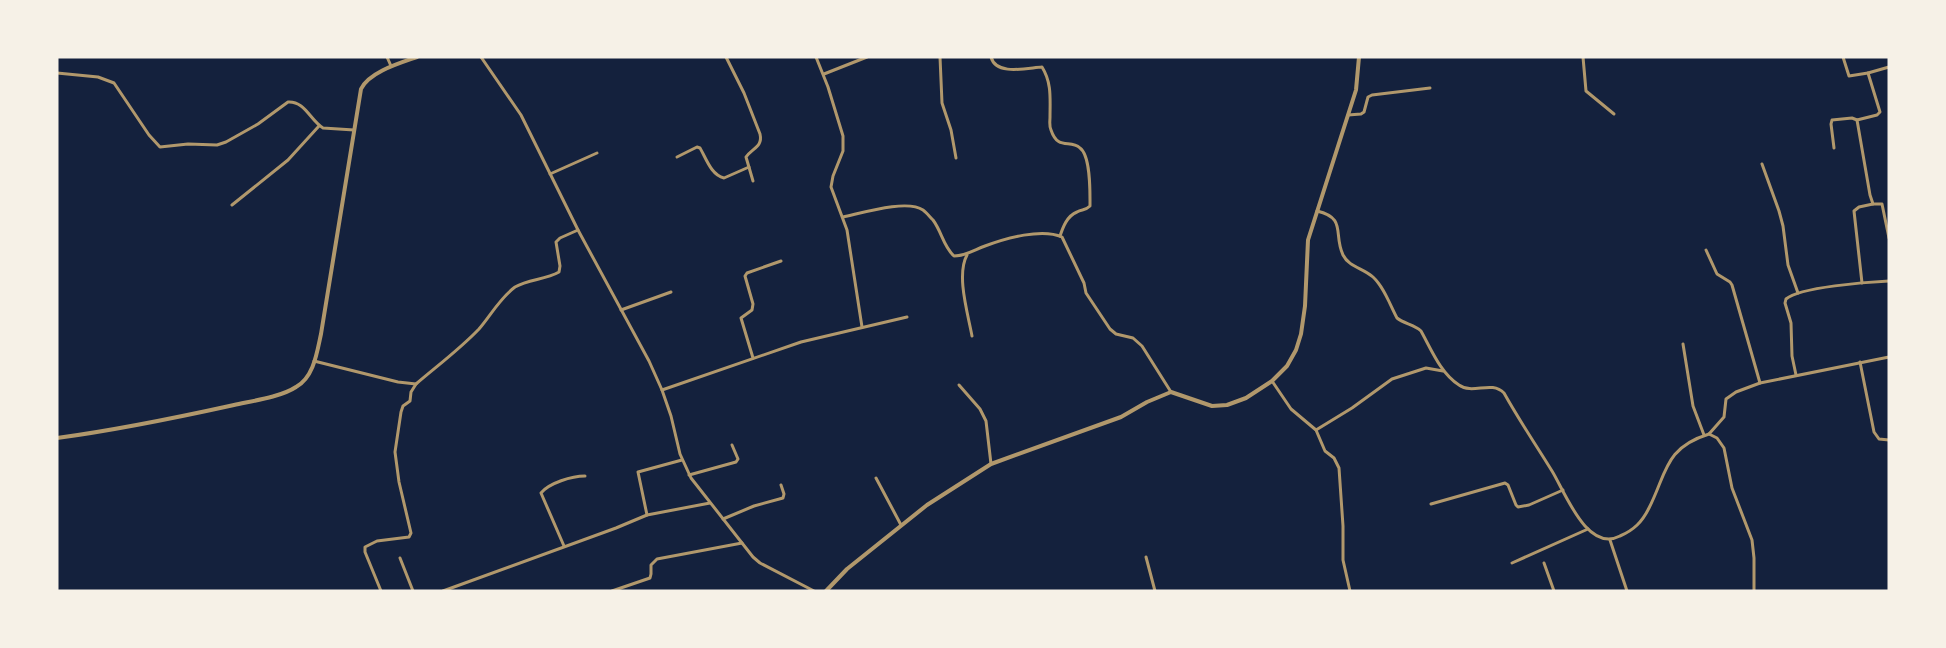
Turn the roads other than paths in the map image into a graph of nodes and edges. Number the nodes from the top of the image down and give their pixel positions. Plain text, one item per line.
1 (387, 57) edge
2 (417, 57) edge
3 (481, 57) edge
4 (726, 57) edge
5 (816, 57) edge
6 (867, 57) edge
7 (940, 57) edge
8 (992, 57) edge
9 (1359, 57) edge
10 (1583, 57) edge
11 (1843, 57) edge
12 (392, 66) junction
13 (1889, 67) edge
14 (57, 73) edge
15 (1868, 73) junction
16 (824, 75) junction
17 (1430, 88) dead end
18 (1614, 114) dead end
19 (1348, 115) junction
20 (1857, 120) junction
21 (319, 126) junction
22 (354, 130) junction
23 (1834, 148) dead end
24 (597, 153) dead end
25 (677, 157) dead end
26 (956, 158) dead end
27 (1762, 164) dead end
28 (749, 167) junction
29 (550, 174) junction
30 (753, 181) dead end
31 (1873, 204) junction
32 (1882, 204) junction
33 (1889, 204) edge
34 (232, 205) dead end
35 (1317, 211) junction
36 (843, 216) junction
37 (578, 230) junction
38 (1060, 236) junction
39 (1889, 238) edge
40 (1706, 250) dead end
41 (968, 254) junction
42 (781, 261) dead end
43 (1889, 281) edge
44 (1862, 283) junction
45 (671, 292) dead end
46 (1798, 293) junction
47 (621, 310) junction
48 (907, 317) dead end
49 (862, 327) junction
50 (972, 336) dead end
51 (1683, 344) dead end
52 (1889, 357) edge
53 (753, 358) junction
54 (314, 361) junction
55 (1860, 362) junction
56 (1445, 372) junction
57 (1796, 375) junction
58 (1272, 381) junction
59 (1760, 383) junction
60 (416, 384) junction
61 (959, 385) dead end
62 (662, 390) junction
63 (1171, 392) junction
64 (1316, 430) junction
65 (1707, 435) junction
66 (57, 438) edge
67 (1889, 440) edge
68 (732, 445) dead end
69 (682, 460) junction
70 (991, 464) junction
71 (689, 475) junction
72 (585, 476) dead end
73 (876, 478) dead end
74 (781, 485) dead end
75 (1563, 490) junction
76 (710, 503) junction
77 (1431, 504) dead end
78 (647, 515) junction
79 (723, 519) junction
80 (901, 525) junction
81 (1588, 529) junction
82 (1610, 540) junction
83 (742, 543) junction
84 (564, 546) junction
85 (1146, 557) dead end
86 (400, 558) dead end
87 (1544, 562) dead end
88 (1512, 563) dead end
89 (381, 591) edge
90 (413, 591) edge
91 (443, 591) edge
92 (612, 591) edge
93 (814, 591) edge
94 (826, 591) edge
95 (1155, 591) edge
96 (1350, 591) edge
97 (1554, 591) edge
98 (1627, 591) edge
99 (1754, 591) edge

1 - 12 street
2 - 12 street
3 - 29 street
4 - 28 street
5 - 16 street
6 - 16 street
7 - 26 street
8 - 38 street
9 - 19 street
10 - 18 street
11 - 15 street
12 - 22 street
13 - 15 street
14 - 21 street
15 - 20 street
16 - 36 street
17 - 19 street
19 - 35 street
20 - 23 street
20 - 31 street
21 - 22 street
21 - 34 street
22 - 54 street
24 - 29 street
25 - 28 street
27 - 46 street
28 - 30 street
29 - 37 street
31 - 32 street
31 - 44 street
32 - 33 street
32 - 39 street
35 - 56 street
35 - 58 street
36 - 41 street
36 - 49 street
37 - 47 street
37 - 60 street
38 - 41 street
38 - 63 street
40 - 59 street
41 - 50 street
42 - 53 street
43 - 44 street
44 - 46 street
45 - 47 street
46 - 57 street
47 - 62 street
48 - 49 street
49 - 53 street
51 - 65 street
52 - 55 street
53 - 62 street
54 - 60 street
54 - 66 street
55 - 57 street
55 - 67 street
56 - 64 street
56 - 75 street
57 - 59 street
58 - 63 street
58 - 64 street
59 - 65 street
60 - 89 street
61 - 70 street
62 - 69 street
63 - 70 street
64 - 96 street
65 - 82 street
65 - 99 street
68 - 71 street
69 - 71 street
69 - 78 street
70 - 80 street
71 - 76 street
72 - 84 street
73 - 80 street
74 - 79 street
75 - 77 street
75 - 81 street
76 - 78 street
76 - 79 street
78 - 84 street
79 - 83 street
80 - 94 street
81 - 82 street
81 - 88 street
82 - 98 street
83 - 92 street
83 - 93 street
84 - 91 street
85 - 95 street
86 - 90 street
87 - 97 street

